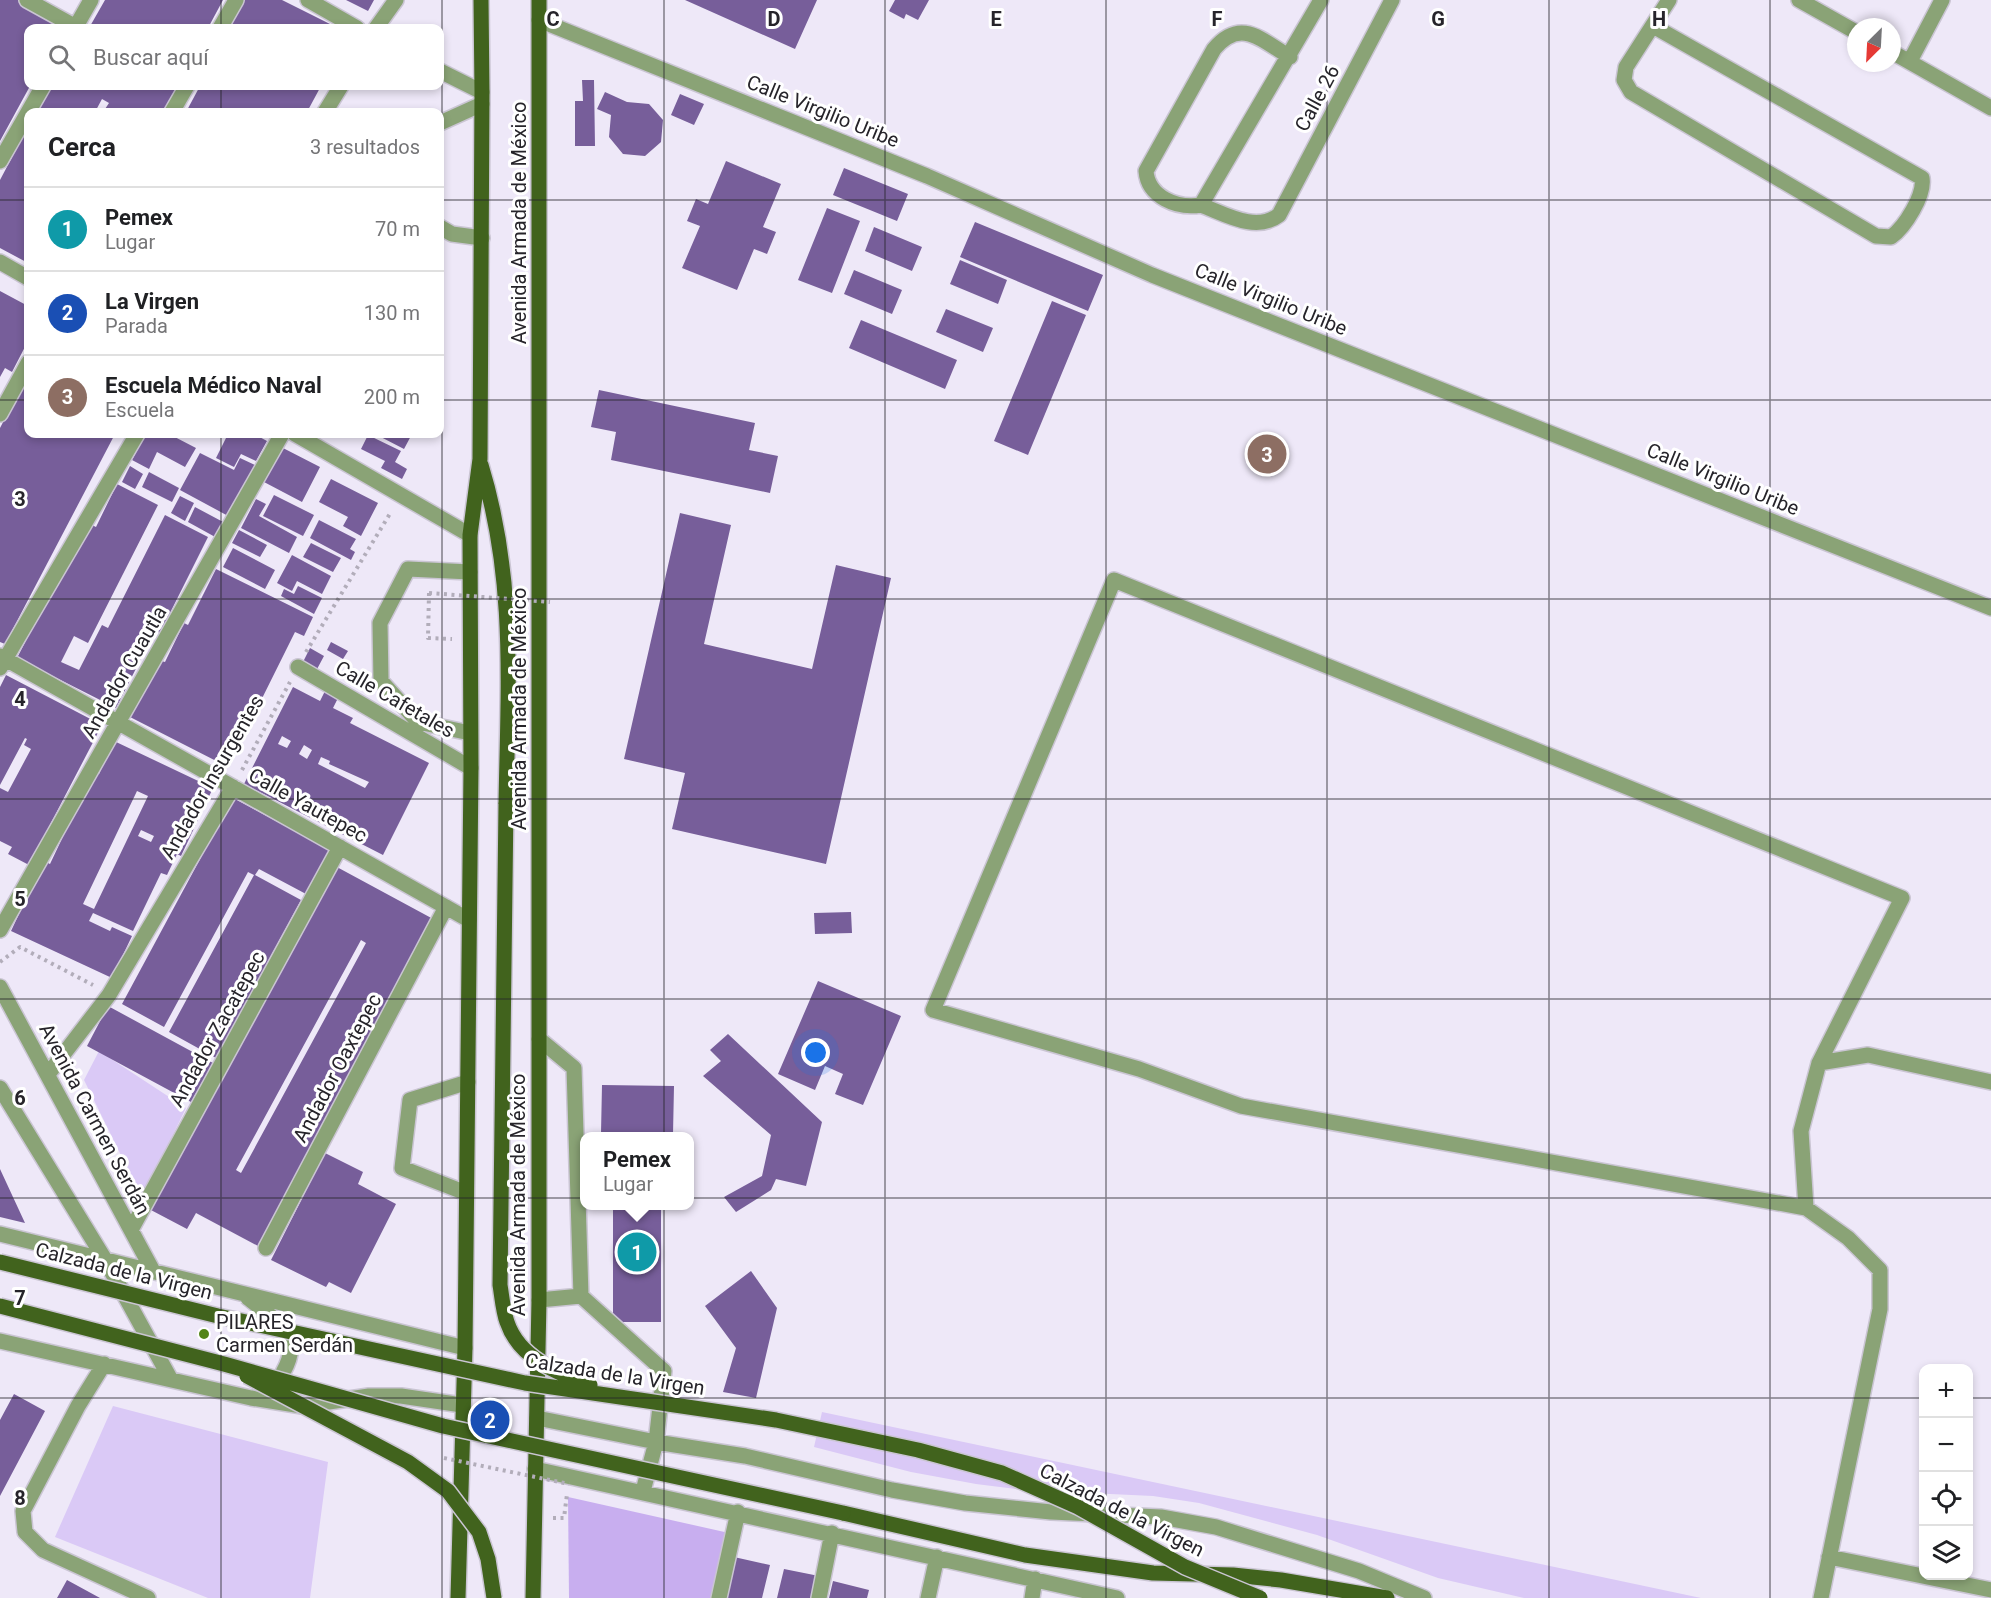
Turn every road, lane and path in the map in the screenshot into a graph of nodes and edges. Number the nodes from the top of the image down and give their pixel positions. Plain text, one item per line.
1 (27, 0) edge
2 (91, 0) edge
3 (236, 0) edge
4 (308, 0) edge
5 (396, 0) edge
6 (480, 0) edge
7 (539, 0) edge
8 (1321, 0) edge
9 (1392, 0) edge
10 (1669, 0) edge
11 (1799, 0) edge
12 (1942, 0) edge
13 (539, 20) junction
14 (68, 24) edge
15 (77, 24) edge
16 (222, 24) edge
17 (350, 24) edge
18 (379, 24) edge
19 (1653, 26) junction
20 (1847, 27) edge
21 (1290, 57) junction
22 (1901, 57) edge
23 (1910, 62) junction
24 (444, 73) edge
25 (41, 90) edge
26 (185, 90) edge
27 (339, 90) edge
28 (482, 98) junction
29 (30, 108) edge
30 (174, 108) edge
31 (328, 108) edge
32 (1991, 108) edge
33 (24, 119) edge
34 (444, 121) edge
35 (0, 161) edge
36 (1201, 205) junction
37 (444, 229) edge
38 (482, 238) junction
39 (0, 262) edge
40 (24, 276) edge
41 (24, 370) edge
42 (0, 414) edge
43 (135, 438) edge
44 (280, 438) edge
45 (302, 438) edge
46 (480, 459) junction
47 (402, 495) junction
48 (470, 535) junction
49 (470, 572) junction
50 (550, 602) dead end
51 (1991, 608) edge
52 (428, 638) dead end
53 (2, 661) edge
54 (298, 667) junction
55 (120, 723) junction
56 (470, 733) junction
57 (471, 768) junction
58 (233, 787) junction
59 (340, 847) junction
60 (446, 907) junction
61 (469, 920) junction
62 (0, 930) edge
63 (0, 962) edge
64 (0, 987) edge
65 (109, 995) junction
66 (539, 1039) junction
67 (1819, 1063) junction
68 (49, 1073) junction
69 (468, 1082) junction
70 (1991, 1082) edge
71 (0, 1088) edge
72 (466, 1193) junction
73 (1806, 1208) junction
74 (130, 1230) junction
75 (0, 1234) edge
76 (266, 1248) dead end
77 (104, 1258) junction
78 (0, 1262) edge
79 (153, 1271) junction
80 (244, 1295) junction
81 (581, 1296) junction
82 (539, 1300) junction
83 (0, 1306) edge
84 (0, 1341) edge
85 (465, 1348) junction
86 (104, 1364) junction
87 (224, 1364) junction
88 (170, 1378) junction
89 (620, 1395) junction
90 (250, 1398) junction
91 (462, 1405) junction
92 (537, 1418) junction
93 (656, 1442) junction
94 (444, 1458) dead end
95 (535, 1469) junction
96 (643, 1491) junction
97 (738, 1512) junction
98 (534, 1516) junction
99 (832, 1533) junction
100 (937, 1557) junction
101 (1829, 1557) junction
102 (1035, 1579) junction
103 (1991, 1590) edge
104 (148, 1598) edge
105 (458, 1598) edge
106 (494, 1598) edge
107 (533, 1598) edge
108 (719, 1598) edge
109 (819, 1598) edge
110 (928, 1598) edge
111 (1032, 1598) edge
112 (1117, 1598) edge
113 (1260, 1598) edge
114 (1387, 1598) edge
115 (1424, 1598) edge
116 (1821, 1598) edge

1 - 14 street
2 - 15 street
3 - 16 street
4 - 17 street
5 - 18 street
6 - 28 main road, Avenida Armada de México
7 - 13 main road, Avenida Armada de México
8 - 21 street
9 - 36 street, Calle 26
10 - 19 street
11 - 20 street
12 - 23 street
13 - 51 street, Calle Virgilio Uribe
13 - 66 main road, Avenida Armada de México
19 - 19 street
21 - 36 street
21 - 36 street
22 - 23 street
23 - 32 street
24 - 28 street
25 - 29 street
26 - 30 street
27 - 31 street
28 - 34 street
28 - 38 main road, Avenida Armada de México
33 - 35 street
37 - 38 street
38 - 46 main road, Avenida Armada de México
39 - 40 street
41 - 42 street
43 - 53 street
44 - 55 street, Andador Cuautla
45 - 47 street
46 - 48 main road, Avenida Armada de México
46 - 89 main road, bridge
47 - 48 street
47 - 54 path, Andador Insurgentes
48 - 49 main road, Avenida Armada de México
49 - 56 main road, Avenida Armada de México
49 - 56 street
50 - 52 path, bridge
53 - 55 street, Calle Yautepec
54 - 57 street, Calle Cafetales
54 - 58 path, Andador Insurgentes
55 - 58 street, Calle Yautepec
55 - 62 street, Andador Cuautla
56 - 57 main road, Avenida Armada de México
57 - 61 main road, Avenida Armada de México
58 - 59 street, Calle Yautepec
58 - 65 street, Andador Insurgentes
59 - 60 street, Calle Yautepec
59 - 74 street, Andador Zacatepec
60 - 61 street, Calle Yautepec
60 - 76 street, Andador Oaxtepec
61 - 69 main road, Avenida Armada de México
63 - 65 path
64 - 68 street, Avenida Carmen Serdán
65 - 68 street, Andador Insurgentes
66 - 81 street
66 - 82 main road, Avenida Armada de México
67 - 70 street
67 - 73 street
67 - 73 street
68 - 74 street, Avenida Carmen Serdán
69 - 72 main road, Avenida Armada de México
69 - 72 street
71 - 77 street
72 - 85 main road, Avenida Armada de México
73 - 101 street
74 - 79 street, Avenida Carmen Serdán
75 - 77 street, Calzada de la Virgen
77 - 79 street, Calzada de la Virgen
77 - 88 street
78 - 89 main road, Calzada de la Virgen, bridge
79 - 80 street, Calzada de la Virgen
80 - 85 street, Calzada de la Virgen
80 - 90 street
81 - 82 street
81 - 93 street
82 - 92 main road, Avenida Armada de México
83 - 87 main road, Calzada de la Virgen, bridge
84 - 86 street
85 - 91 main road, Avenida Armada de México
86 - 88 street
86 - 104 street
87 - 106 main road, bridge
87 - 114 main road, Calzada de la Virgen, bridge
88 - 90 street
89 - 113 main road, Calzada de la Virgen, bridge
90 - 91 street
91 - 105 main road, Avenida Armada de México
92 - 93 street
92 - 95 main road, Avenida Armada de México
93 - 96 street
93 - 115 street
94 - 98 path, bridge
95 - 96 street
95 - 98 main road, Avenida Armada de México
96 - 97 street
97 - 99 street
97 - 108 street
98 - 107 main road, Avenida Armada de México
99 - 100 street
99 - 109 street
100 - 102 street
100 - 110 street
101 - 103 street
101 - 116 street
102 - 111 street
102 - 112 street

